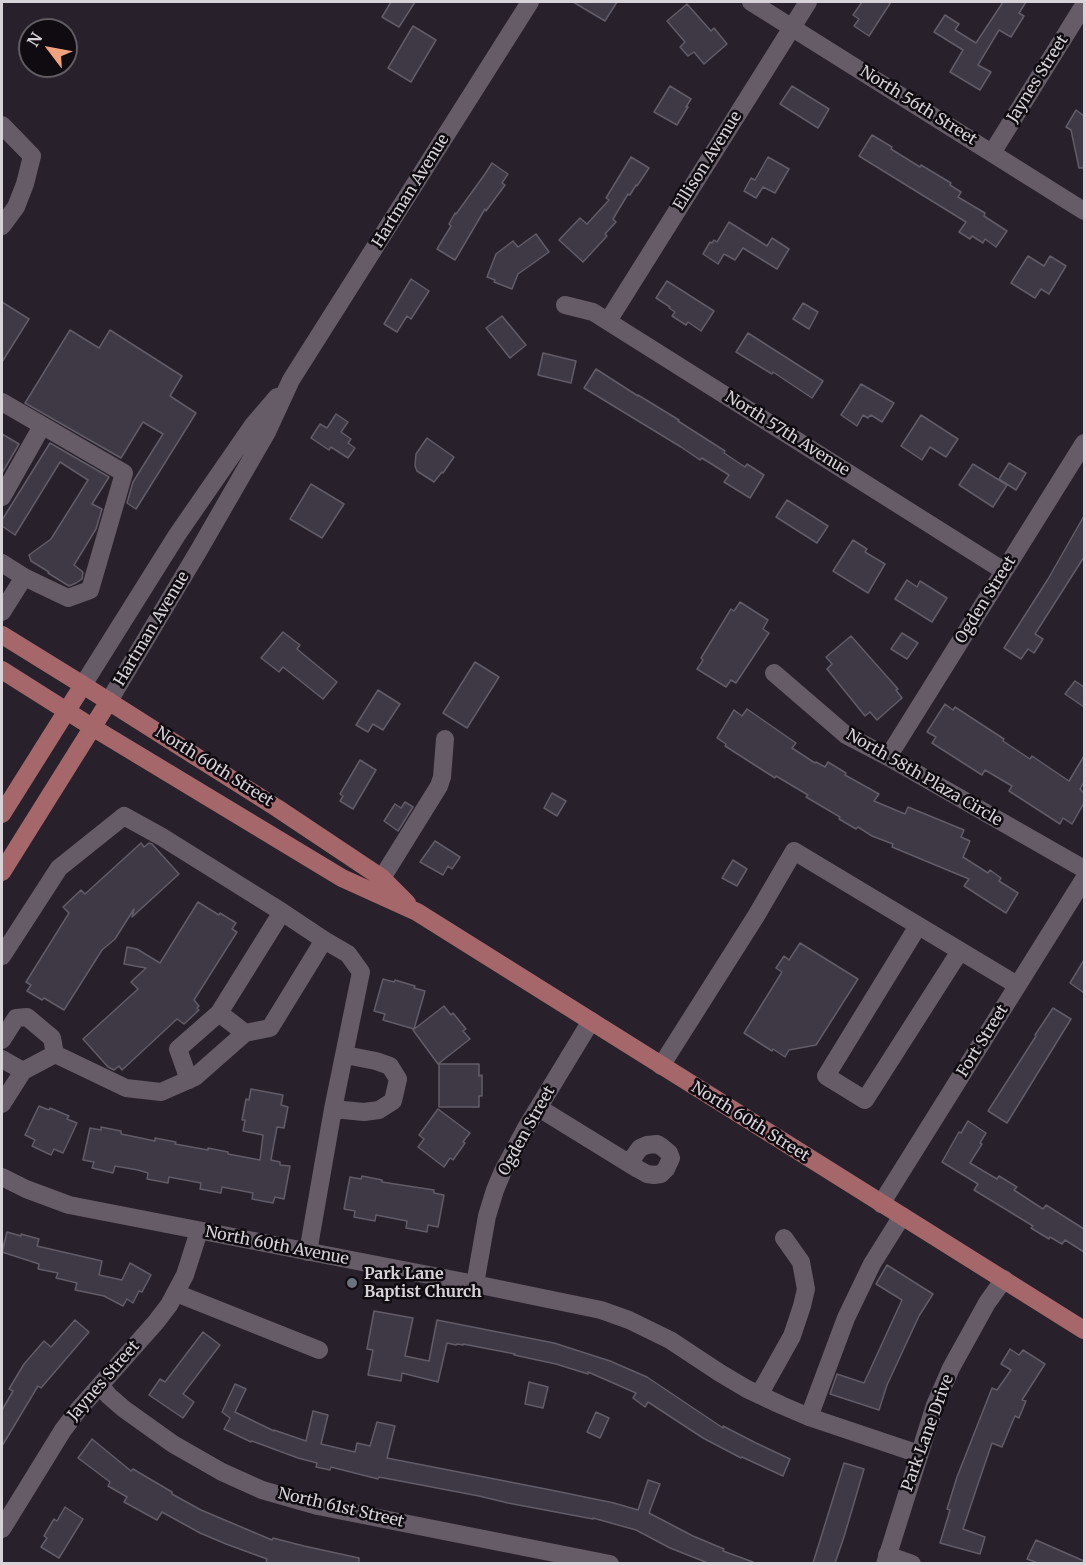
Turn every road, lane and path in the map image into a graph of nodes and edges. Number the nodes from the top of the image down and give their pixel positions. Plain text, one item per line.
1 (530, 2) edge
2 (751, 2) edge
3 (807, 2) edge
4 (1084, 5) edge
5 (791, 27) junction
6 (2, 124) edge
7 (992, 153) junction
8 (1084, 212) edge
9 (2, 226) edge
10 (565, 305) dead end
11 (608, 321) junction
12 (291, 380) junction
13 (2, 402) edge
14 (42, 426) junction
15 (1084, 443) edge
16 (2, 497) edge
17 (2, 563) edge
18 (1004, 571) junction
19 (24, 577) junction
20 (2, 612) edge
21 (2, 635) edge
22 (2, 670) edge
23 (774, 673) dead end
24 (83, 685) junction
25 (109, 701) junction
26 (67, 711) junction
27 (92, 727) junction
28 (445, 738) dead end
29 (888, 757) junction
30 (2, 814) edge
31 (1084, 869) edge
32 (2, 872) edge
33 (382, 878) junction
34 (1084, 879) edge
35 (282, 912) junction
36 (417, 912) junction
37 (918, 926) junction
38 (324, 940) junction
39 (960, 951) junction
40 (2, 956) edge
41 (1017, 985) junction
42 (219, 1013) junction
43 (591, 1022) junction
44 (245, 1033) junction
45 (2, 1040) edge
46 (55, 1054) junction
47 (345, 1055) junction
48 (2, 1059) edge
49 (661, 1066) junction
50 (23, 1071) junction
51 (189, 1080) junction
52 (2, 1104) edge
53 (333, 1108) junction
54 (539, 1108) junction
55 (629, 1163) dead end
56 (2, 1177) edge
57 (881, 1204) junction
58 (902, 1216) junction
59 (199, 1231) junction
60 (784, 1239) dead end
61 (308, 1252) junction
62 (1004, 1279) junction
63 (475, 1284) junction
64 (176, 1293) junction
65 (1084, 1330) edge
66 (319, 1350) dead end
67 (100, 1385) junction
68 (759, 1395) junction
69 (809, 1417) junction
70 (919, 1454) junction
71 (2, 1529) edge
72 (886, 1559) edge
73 (610, 1563) edge
74 (912, 1563) edge

1 - 12 street, Hartman Avenue
2 - 5 street, North 56th Street
3 - 5 street, Ellison Avenue
4 - 7 street, Jaynes Street
5 - 7 street, North 56th Street
5 - 11 street, Ellison Avenue
6 - 9 street
7 - 8 street, North 56th Street
10 - 11 street, North 57th Avenue
11 - 18 street, North 57th Avenue
12 - 24 street, Hartman Avenue
12 - 25 street, Hartman Avenue
13 - 14 street
14 - 16 street
14 - 19 street
15 - 18 street, Ogden Street
17 - 19 street
18 - 29 street, Ogden Street
19 - 20 street
21 - 24 main road, North 60th Street
22 - 26 main road, North 60th Street
23 - 29 street, North 58th Plaza Circle
24 - 25 main road, North 60th Street
24 - 26 main road, Hartman Avenue
25 - 27 main road, Hartman Avenue
25 - 33 main road, North 60th Street
26 - 27 main road, North 60th Street
26 - 30 main road, Hartman Avenue
27 - 32 main road, Hartman Avenue
27 - 36 main road, North 60th Street
28 - 33 street
29 - 31 street, North 58th Plaza Circle
33 - 36 main road, North 60th Street
34 - 41 street, Fort Street
35 - 38 street
35 - 40 street
35 - 42 street
36 - 43 main road, North 60th Street
37 - 39 street
37 - 39 street
37 - 49 street
38 - 44 street
38 - 47 street
39 - 41 street
41 - 57 street, Fort Street
42 - 44 street
42 - 51 street
43 - 49 main road, North 60th Street
43 - 54 street, Ogden Street
44 - 51 street
45 - 46 street
46 - 50 street
46 - 51 street
47 - 53 street
47 - 53 street
48 - 50 street
49 - 57 main road, North 60th Street
50 - 52 street
53 - 61 street
54 - 55 street
54 - 63 street, Ogden Street
56 - 59 street, North 60th Avenue
57 - 58 main road, North 60th Street
58 - 62 main road, North 60th Street
58 - 69 street
59 - 61 street, North 60th Avenue
59 - 64 street, Jaynes Street
60 - 68 street
61 - 63 street, North 60th Avenue
62 - 65 main road, North 60th Street
62 - 70 street, Park Lane Drive
63 - 68 street, North 60th Avenue
64 - 66 street
64 - 67 street, Jaynes Street
67 - 71 street, Jaynes Street
67 - 73 street, North 61st Street
68 - 69 street, North 60th Avenue
69 - 70 street, North 60th Avenue
70 - 72 street, Park Lane Drive
72 - 74 street

